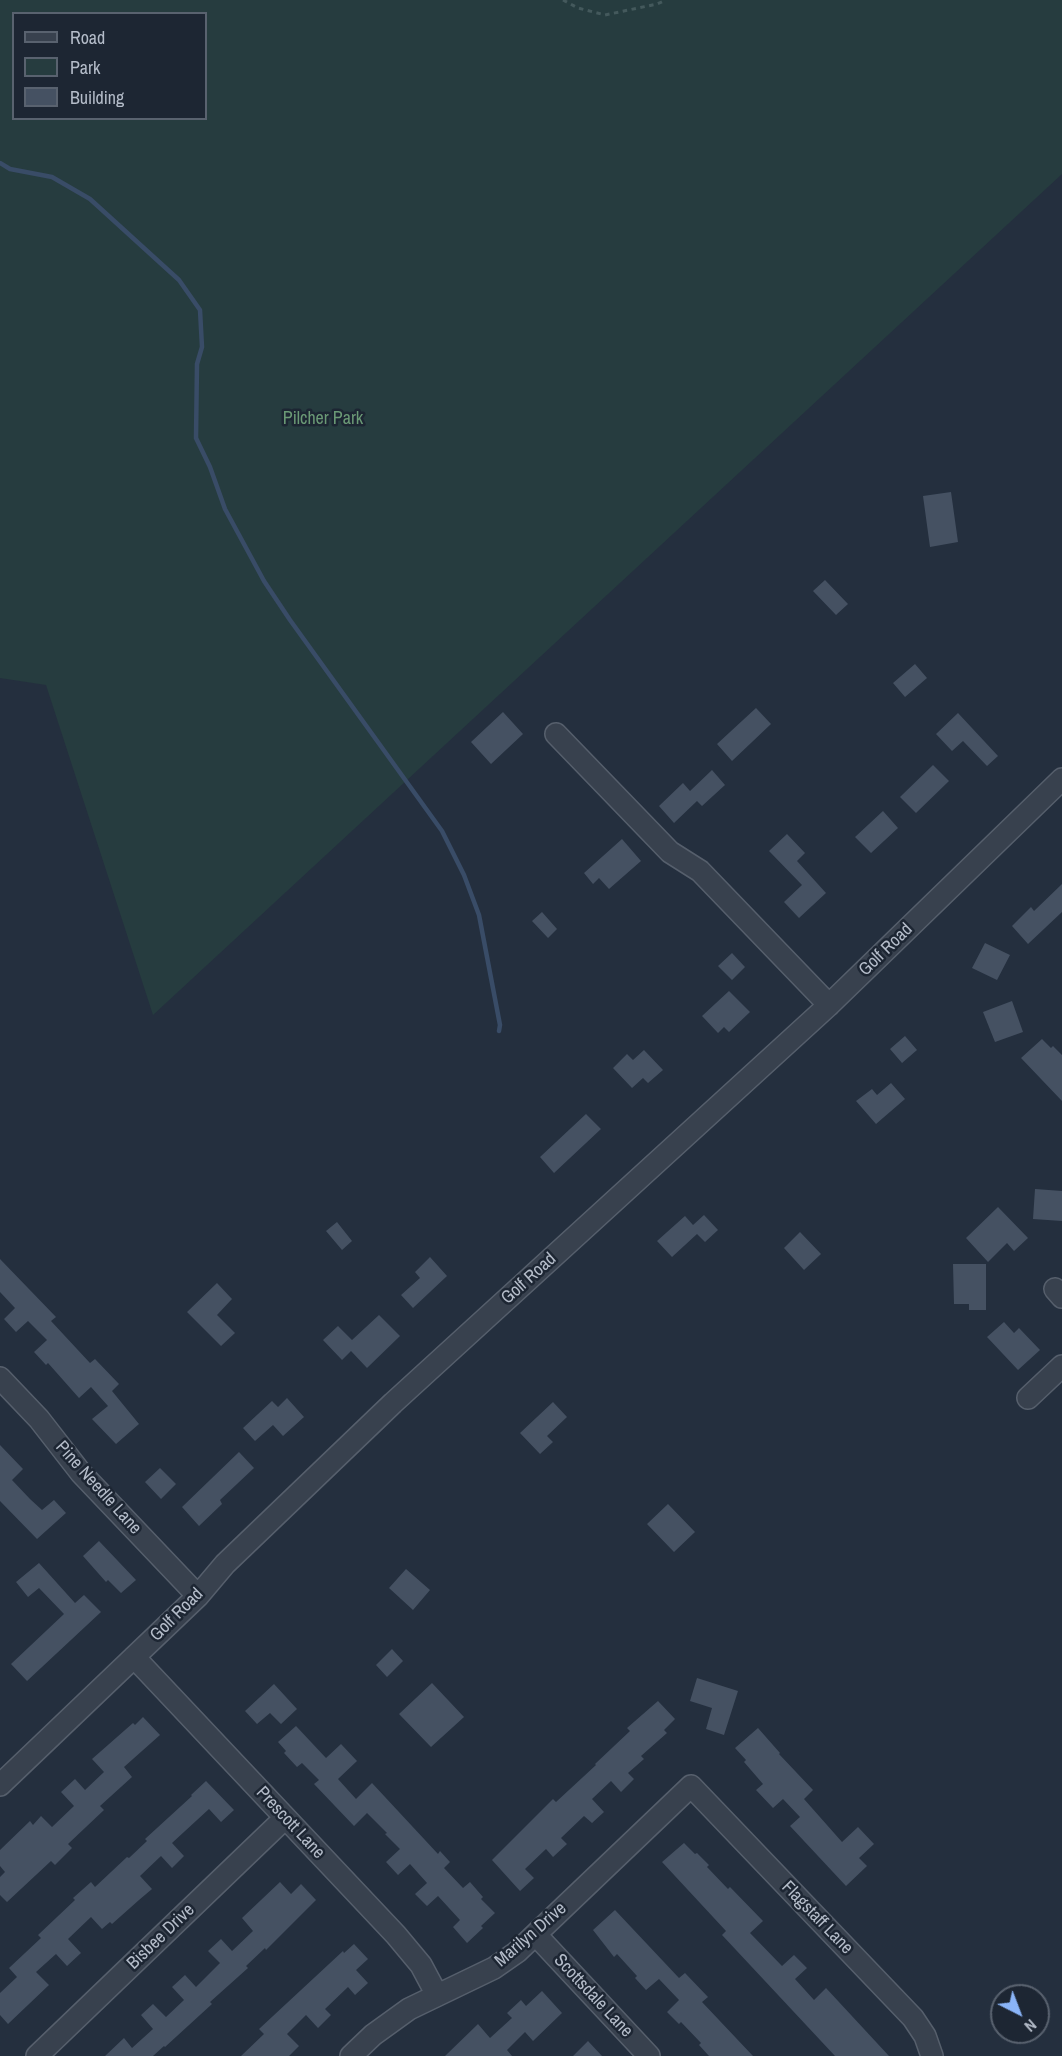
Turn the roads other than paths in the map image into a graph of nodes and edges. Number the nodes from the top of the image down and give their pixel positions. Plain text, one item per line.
1 (556, 734) dead end
2 (1062, 779) edge
3 (829, 1005) junction
4 (1062, 1366) edge
5 (0, 1378) edge
6 (1028, 1398) dead end
7 (198, 1596) junction
8 (134, 1657) junction
9 (0, 1785) edge
10 (691, 1785) joint
11 (285, 1818) junction
12 (536, 1935) junction
13 (437, 1995) junction
14 (37, 2056) edge
15 (351, 2056) edge
16 (649, 2056) edge
17 (932, 2056) edge

1 - 3 street
2 - 3 street, Golf Road
3 - 7 street, Golf Road
4 - 6 street
5 - 7 street, Pine Needle Lane
7 - 8 street, Golf Road
8 - 9 street, Golf Road
8 - 11 street, Prescott Lane
10 - 12 street, Marilyn Drive
10 - 17 street, Flagstaff Lane
11 - 13 street, Prescott Lane
11 - 14 street, Bisbee Drive
12 - 13 street, Marilyn Drive
12 - 16 street, Scottsdale Lane
13 - 15 street, Marilyn Drive

